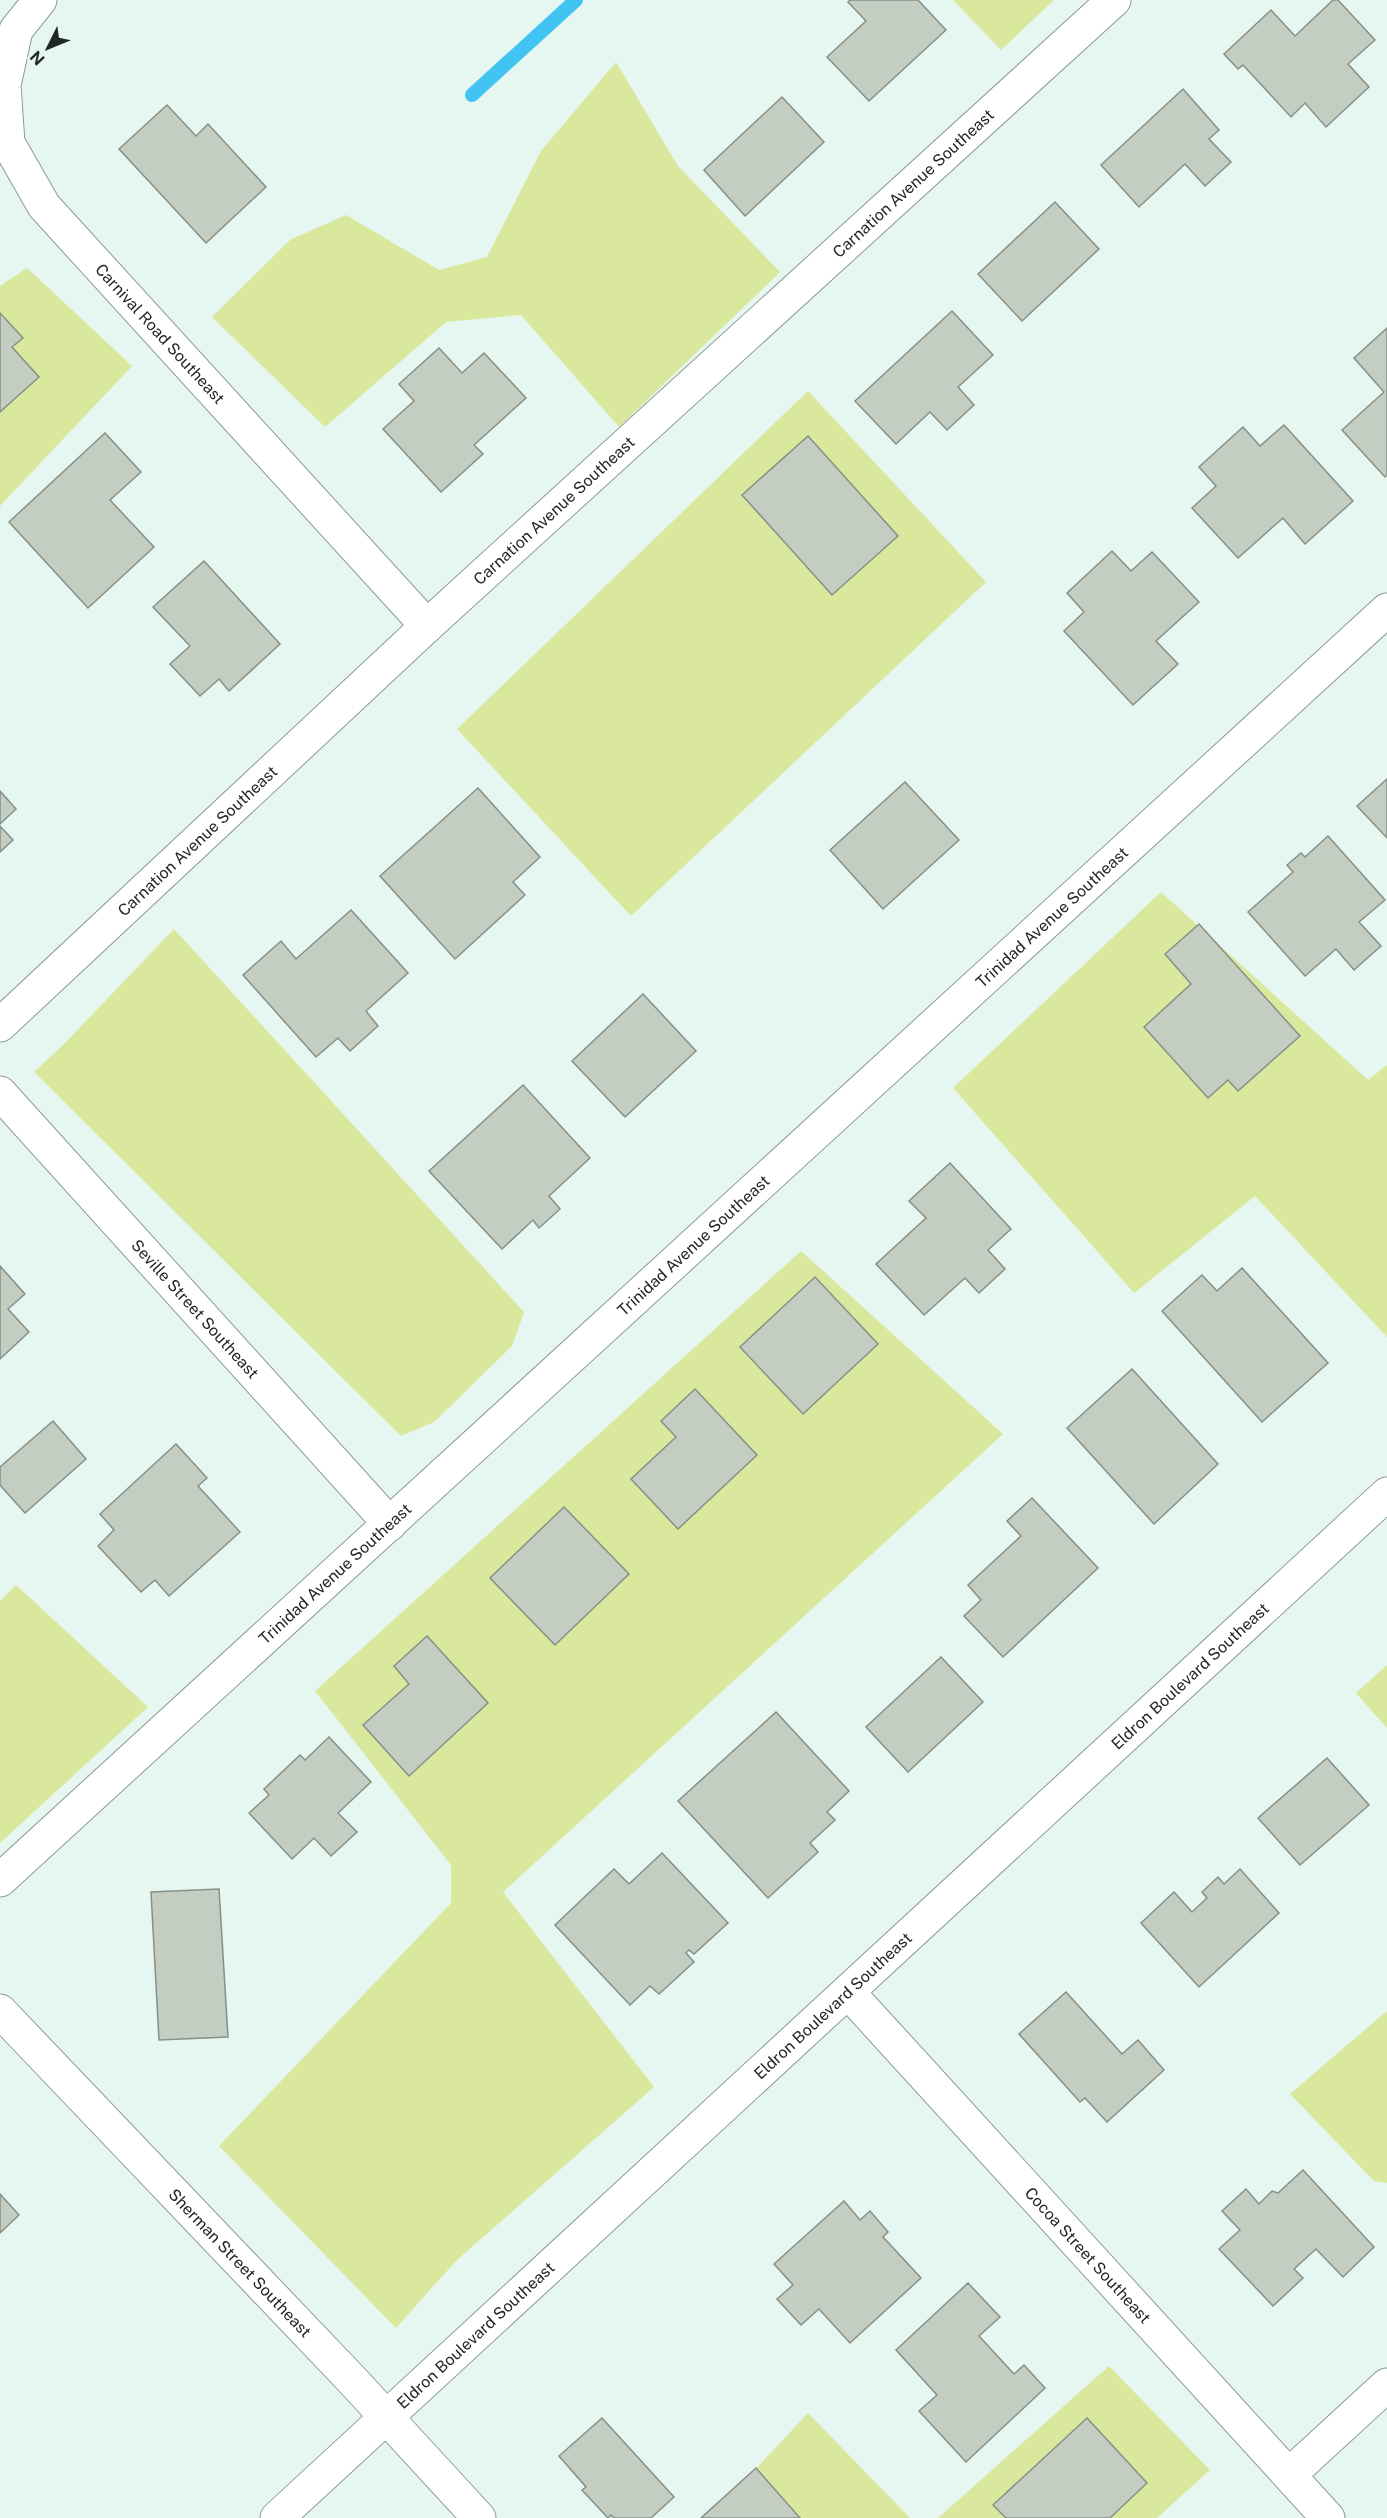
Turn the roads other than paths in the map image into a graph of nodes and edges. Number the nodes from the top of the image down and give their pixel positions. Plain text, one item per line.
1 (39, 0) edge
2 (1114, 0) edge
3 (1387, 610) edge
4 (427, 626) junction
5 (0, 1025) edge
6 (0, 1093) edge
7 (1387, 1494) edge
8 (390, 1524) junction
9 (0, 1880) edge
10 (848, 1992) junction
11 (0, 2011) edge
12 (1387, 2385) edge
13 (387, 2417) junction
14 (1289, 2475) junction
15 (278, 2518) edge
16 (479, 2518) edge
17 (1328, 2518) edge

1 - 4 street, Carnival Road Southeast
2 - 4 street, Carnation Avenue Southeast
3 - 8 street, Trinidad Avenue Southeast
4 - 5 street, Carnation Avenue Southeast
6 - 8 street, Seville Street Southeast
7 - 10 street, Eldron Boulevard Southeast
8 - 9 street, Trinidad Avenue Southeast
10 - 13 street, Eldron Boulevard Southeast
10 - 14 street, Cocoa Street Southeast
11 - 13 street, Sherman Street Southeast
12 - 14 street
13 - 15 street, Eldron Boulevard Southeast
13 - 16 street, Sherman Street Southeast
14 - 17 street, Cocoa Street Southeast

